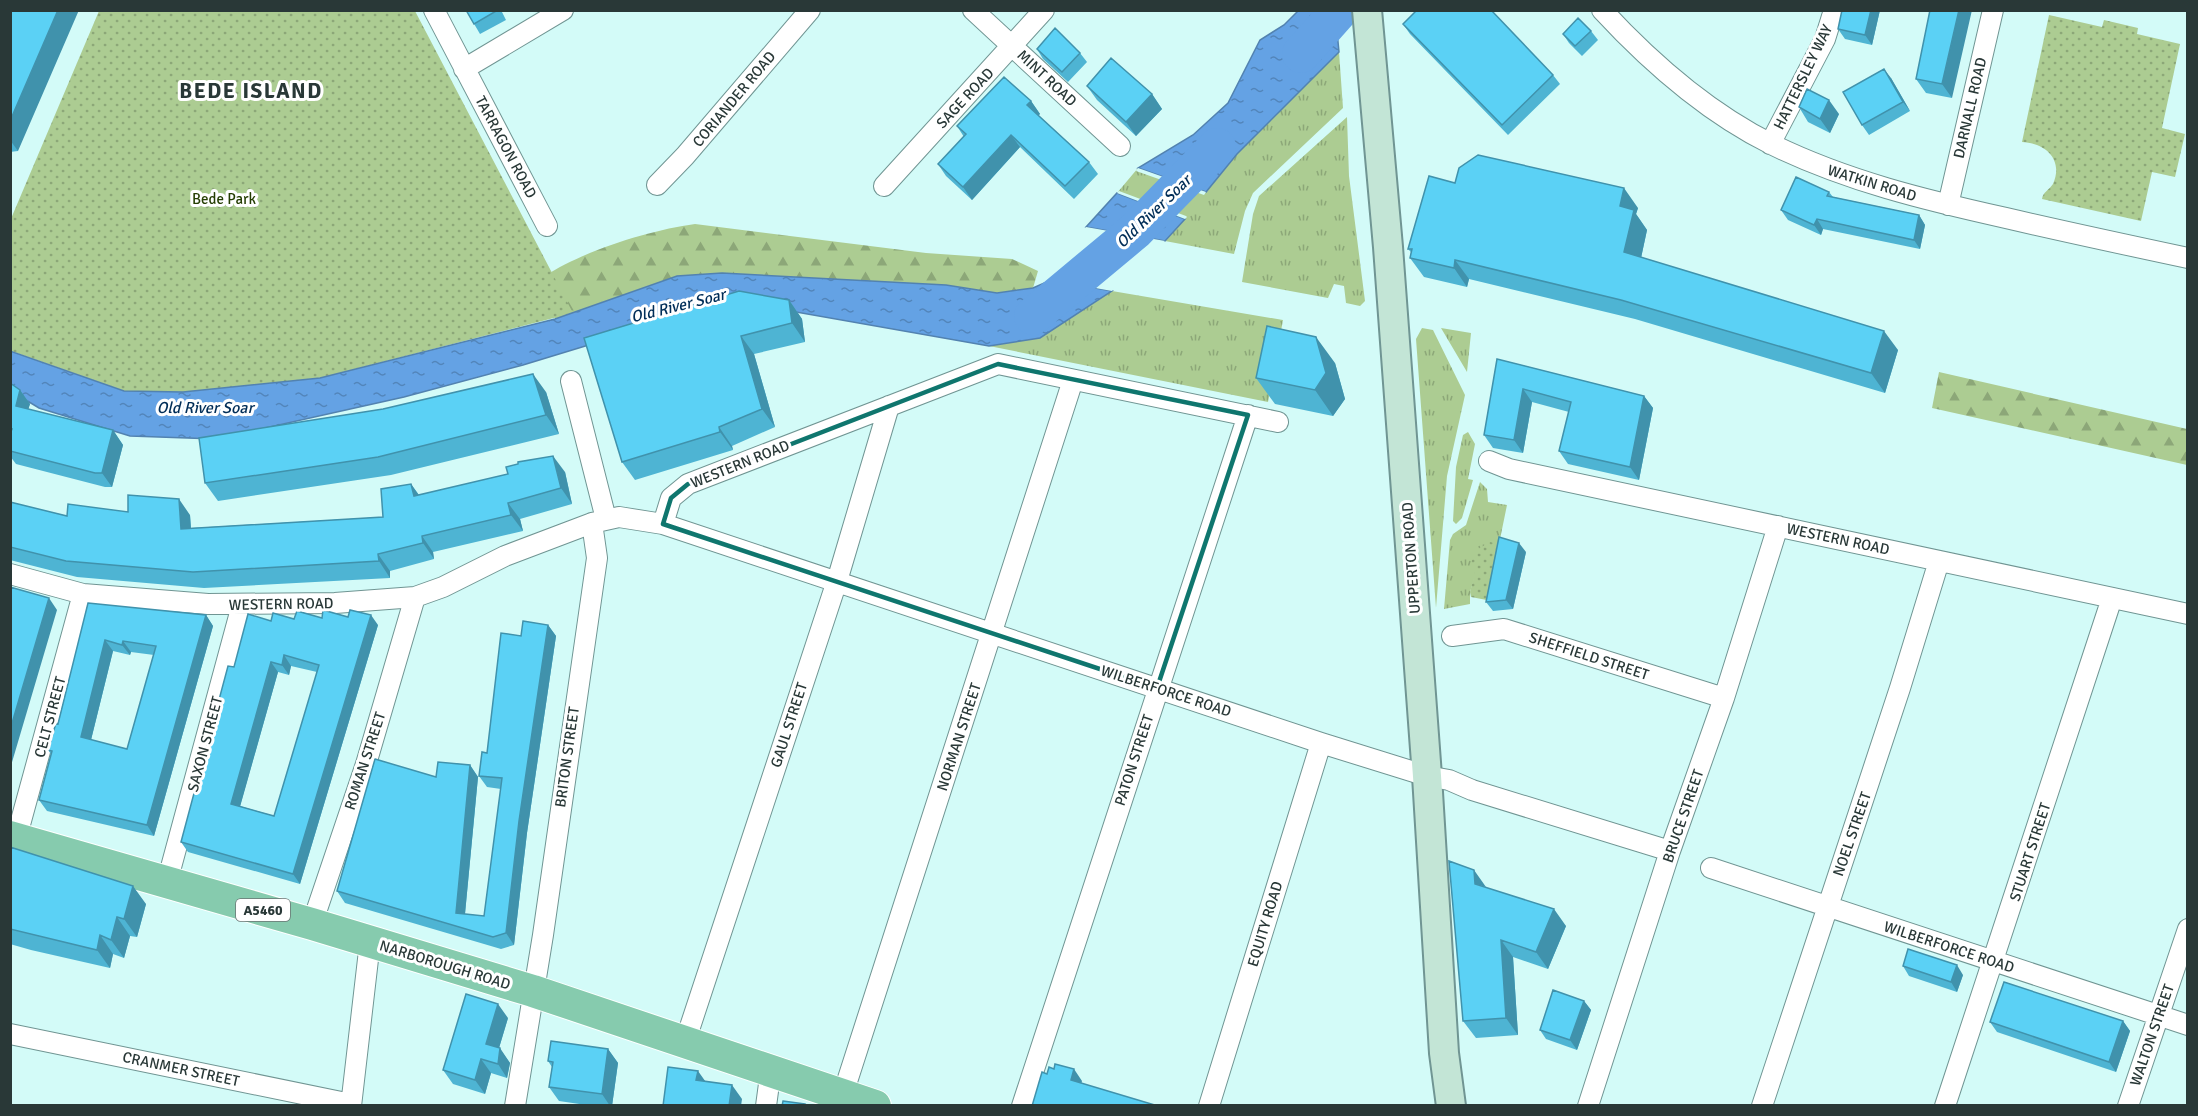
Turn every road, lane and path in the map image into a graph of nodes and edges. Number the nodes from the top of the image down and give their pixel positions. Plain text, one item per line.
1 (434, 10) edge
2 (563, 10) edge
3 (810, 10) edge
4 (973, 10) edge
5 (1044, 10) edge
6 (1367, 10) edge
7 (1602, 10) edge
8 (1834, 10) edge
9 (1993, 10) edge
10 (1013, 46) junction
11 (464, 69) junction
12 (1770, 144) junction
13 (1120, 146) dead end
14 (657, 185) dead end
15 (884, 186) dead end
16 (1948, 205) junction
17 (547, 226) dead end
18 (2187, 258) edge
19 (1073, 380) junction
20 (571, 381) dead end
21 (889, 406) junction
22 (1248, 415) junction
23 (1278, 422) dead end
24 (1489, 461) dead end
25 (599, 521) junction
26 (663, 524) junction
27 (1778, 526) junction
28 (1939, 561) junction
29 (10, 574) edge
30 (837, 582) junction
31 (83, 594) junction
32 (415, 597) junction
33 (2112, 598) junction
34 (242, 605) junction
35 (2187, 614) edge
36 (993, 633) junction
37 (1452, 636) dead end
38 (1157, 688) junction
39 (1724, 698) junction
40 (1321, 743) junction
41 (1427, 776) junction
42 (13, 838) edge
43 (1671, 851) junction
44 (1711, 868) dead end
45 (167, 882) junction
46 (1827, 907) junction
47 (312, 924) junction
48 (2187, 929) edge
49 (370, 942) junction
50 (1994, 961) junction
51 (533, 992) junction
52 (2159, 1016) junction
53 (2187, 1025) edge
54 (10, 1034) edge
55 (685, 1042) junction
56 (771, 1069) junction
57 (843, 1094) junction
58 (351, 1105) edge
59 (515, 1106) edge
60 (766, 1106) edge
61 (875, 1106) edge
62 (1022, 1106) edge
63 (1209, 1106) edge
64 (1451, 1106) edge
65 (1588, 1106) edge
66 (1762, 1106) edge
67 (1945, 1106) edge
68 (2128, 1106) edge

1 - 11 street, TARRAGON ROAD
2 - 11 street
3 - 14 street, CORIANDER ROAD
4 - 10 street, MINT ROAD
5 - 10 street, SAGE ROAD
6 - 41 street, UPPERTON ROAD
7 - 12 street, WATKIN ROAD
8 - 12 street, HATTERSLEY WAY
9 - 16 street, DARNALL ROAD
10 - 13 street, MINT ROAD
10 - 15 street, SAGE ROAD
11 - 17 street, TARRAGON ROAD
12 - 16 street, WATKIN ROAD
16 - 18 street, WATKIN ROAD
19 - 21 street, WESTERN ROAD
19 - 22 street, WESTERN ROAD
19 - 36 street, NORMAN STREET
20 - 25 street, BRITON STREET
21 - 26 street, WESTERN ROAD
21 - 30 street, GAUL STREET
22 - 23 street, WESTERN ROAD
22 - 38 street, PATON STREET
24 - 27 street, WESTERN ROAD
25 - 26 street, WESTERN ROAD
25 - 32 street, WESTERN ROAD
25 - 51 street, BRITON STREET
26 - 30 street, WILBERFORCE ROAD
27 - 28 street, WESTERN ROAD
27 - 39 street, BRUCE STREET
28 - 33 street, WESTERN ROAD
28 - 46 street, NOEL STREET
29 - 31 street, WESTERN ROAD
30 - 36 street, WILBERFORCE ROAD
30 - 55 street, GAUL STREET
31 - 34 street, WESTERN ROAD
31 - 42 street, CELT STREET
32 - 34 street, WESTERN ROAD
32 - 47 street, ROMAN STREET
33 - 35 street, WESTERN ROAD
33 - 50 street, STUART STREET
34 - 45 street, SAXON STREET
36 - 38 street, WILBERFORCE ROAD
36 - 57 street, NORMAN STREET
37 - 39 street, SHEFFIELD STREET
38 - 40 street, WILBERFORCE ROAD
38 - 62 street, PATON STREET
39 - 43 street, BRUCE STREET
40 - 41 street, WILBERFORCE ROAD
40 - 63 street, EQUITY ROAD
41 - 43 street, WILBERFORCE ROAD
41 - 64 street, UPPERTON ROAD
42 - 45 main road, NARBOROUGH ROAD / A5460
43 - 65 street, BRUCE STREET
44 - 46 street, WILBERFORCE ROAD
45 - 47 main road, NARBOROUGH ROAD / A5460
46 - 50 street, WILBERFORCE ROAD
46 - 66 street, NOEL STREET
47 - 49 main road, NARBOROUGH ROAD / A5460
48 - 52 street, WALTON STREET
49 - 51 main road, NARBOROUGH ROAD / A5460
49 - 58 street
50 - 52 street, WILBERFORCE ROAD
50 - 67 street, STUART STREET
51 - 55 main road, NARBOROUGH ROAD / A5460
51 - 59 street, BRITON STREET
52 - 53 street, WILBERFORCE ROAD
52 - 68 street, WALTON STREET
54 - 58 street, CRANMER STREET
55 - 56 main road, NARBOROUGH ROAD / A5460
56 - 57 main road, NARBOROUGH ROAD / A5460
56 - 60 street
57 - 61 main road, NARBOROUGH ROAD / A5460

